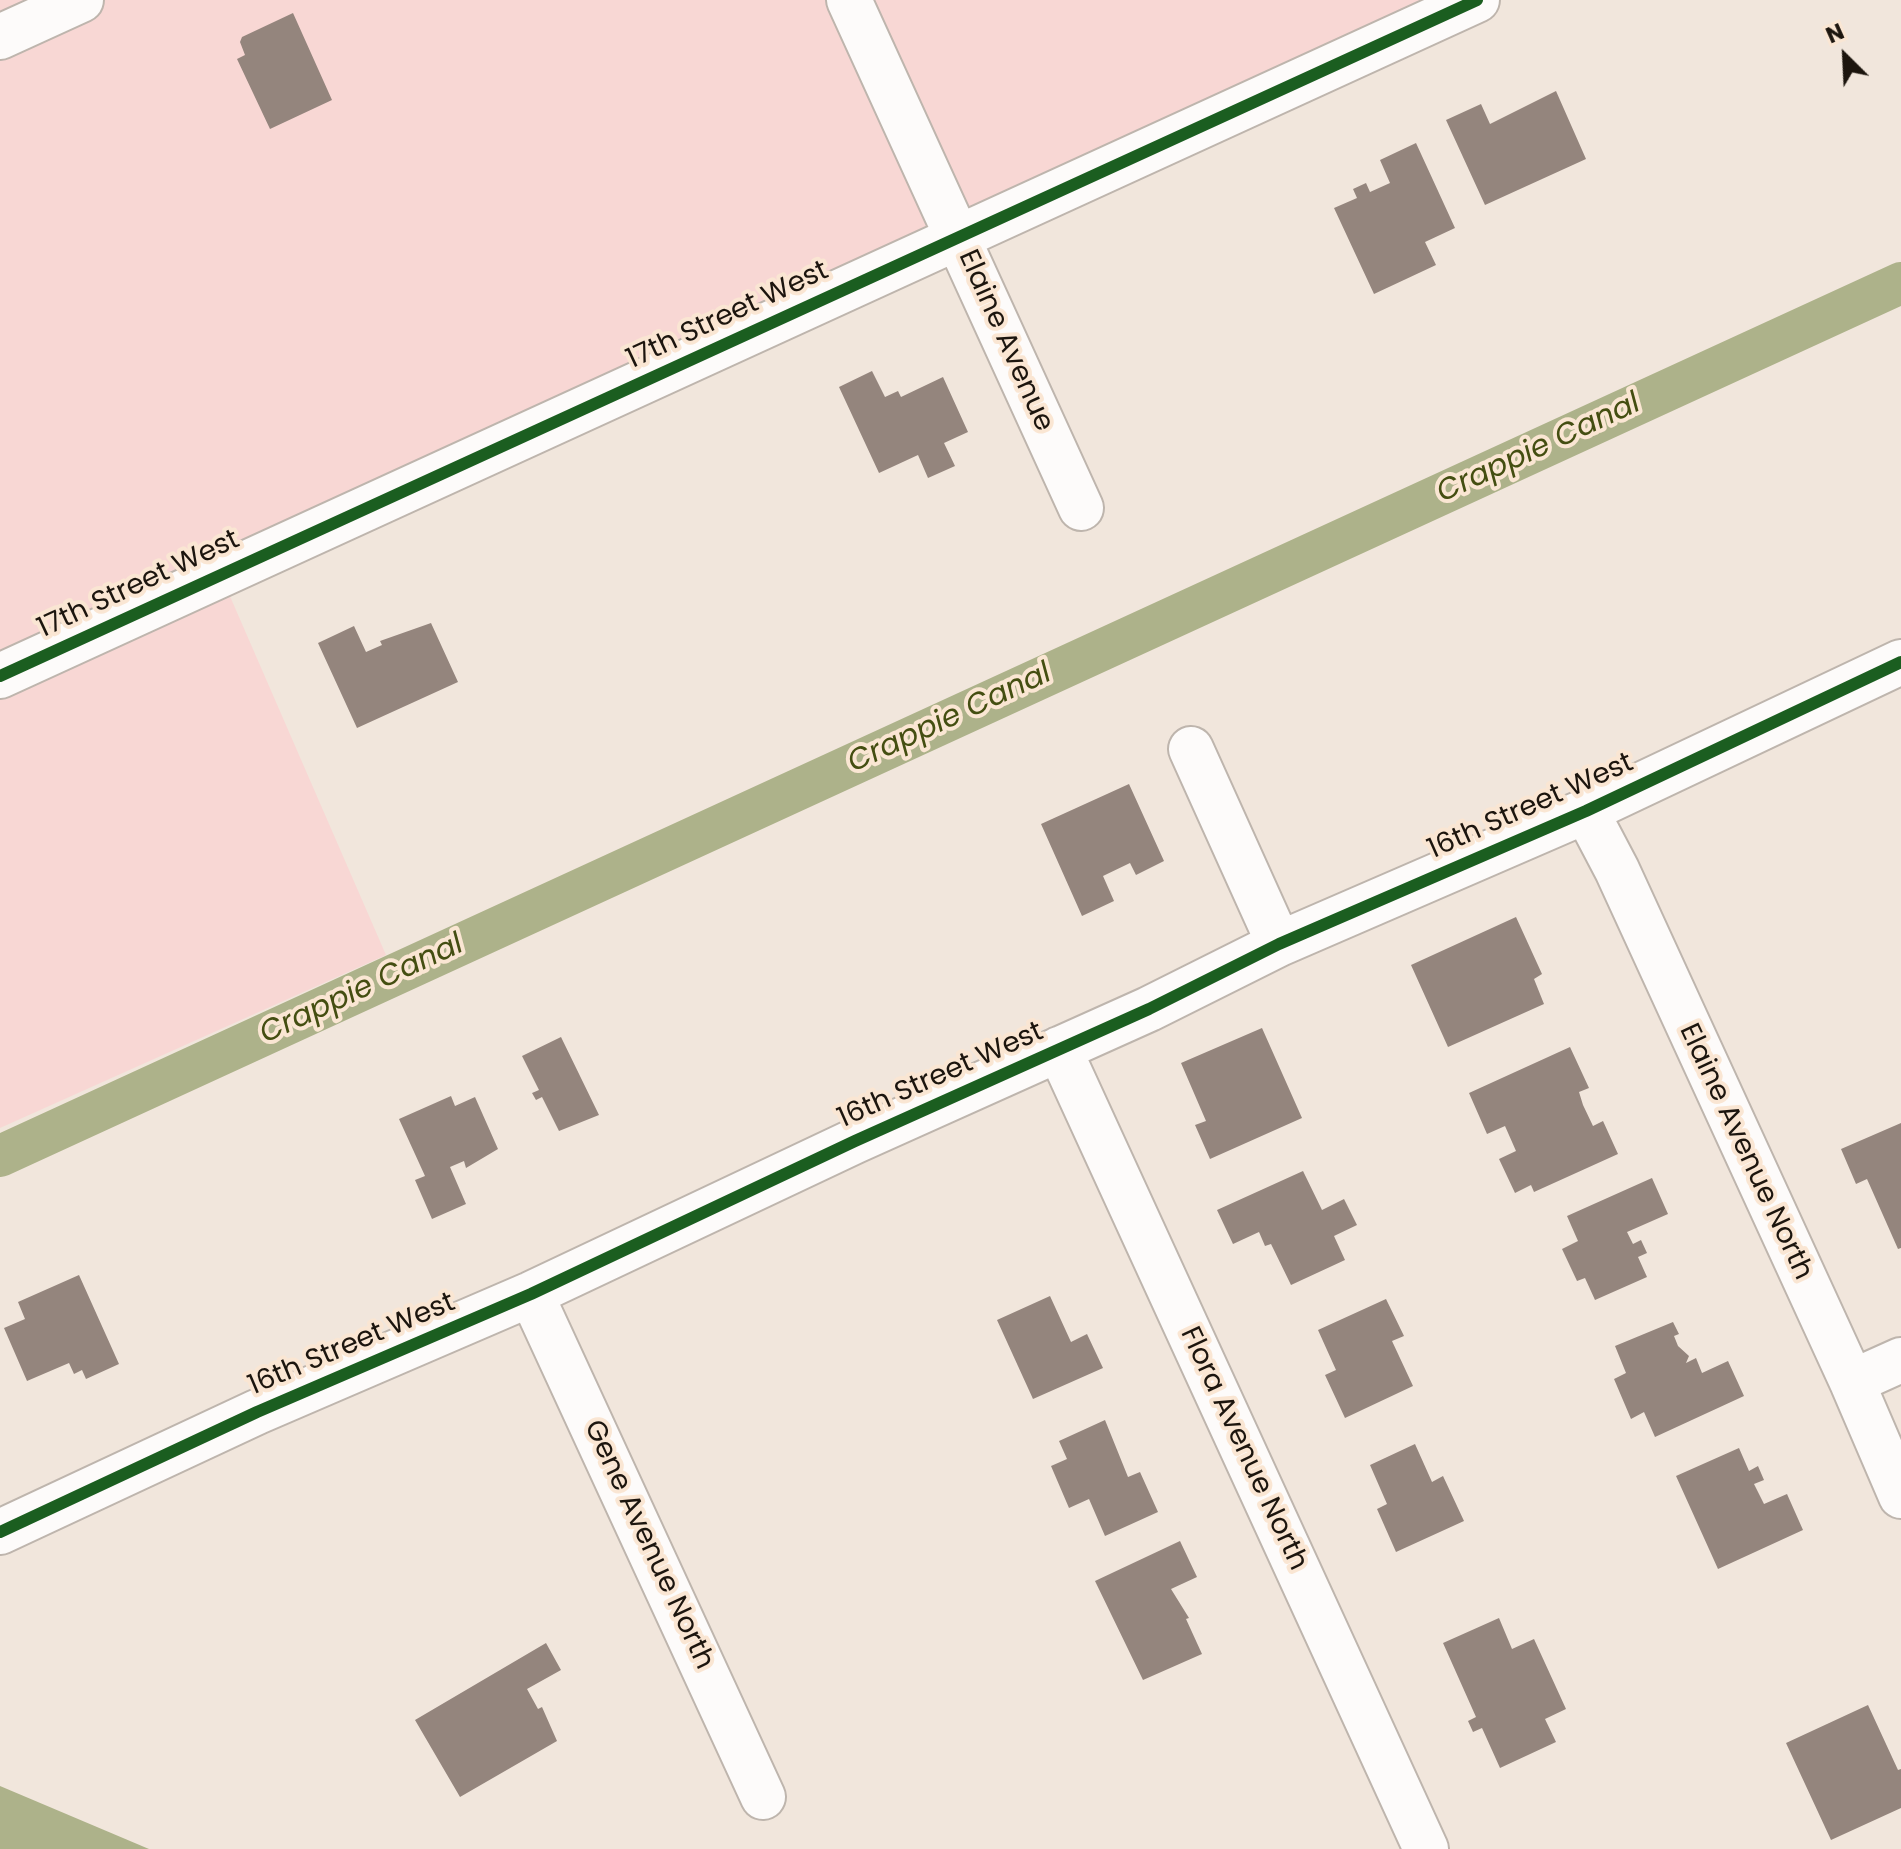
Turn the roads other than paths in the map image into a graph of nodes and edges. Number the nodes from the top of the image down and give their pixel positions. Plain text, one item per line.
1 (81, 0) edge
2 (849, 0) edge
3 (1477, 0) edge
4 (0, 37) edge
5 (958, 237) junction
6 (1081, 508) dead end
7 (1901, 662) edge
8 (0, 676) edge
9 (1191, 749) dead end
10 (1586, 811) junction
11 (1279, 944) junction
12 (1059, 1049) junction
13 (531, 1294) junction
14 (1901, 1360) edge
15 (1852, 1382) junction
16 (1901, 1496) edge
17 (0, 1532) edge
18 (763, 1797) dead end
19 (1426, 1849) edge

1 - 4 street
2 - 5 street, Elaine Avenue
3 - 5 street, 17th Street West
5 - 6 street, Elaine Avenue
5 - 8 street, 17th Street West
7 - 10 street, 16th Street West
9 - 11 street
10 - 11 street, 16th Street West
10 - 15 street, Elaine Avenue North
11 - 12 street, 16th Street West
12 - 13 street, 16th Street West
12 - 19 street, Flora Avenue North
13 - 17 street, 16th Street West
13 - 18 street, Gene Avenue North
14 - 15 street
15 - 16 street, Elaine Avenue North

